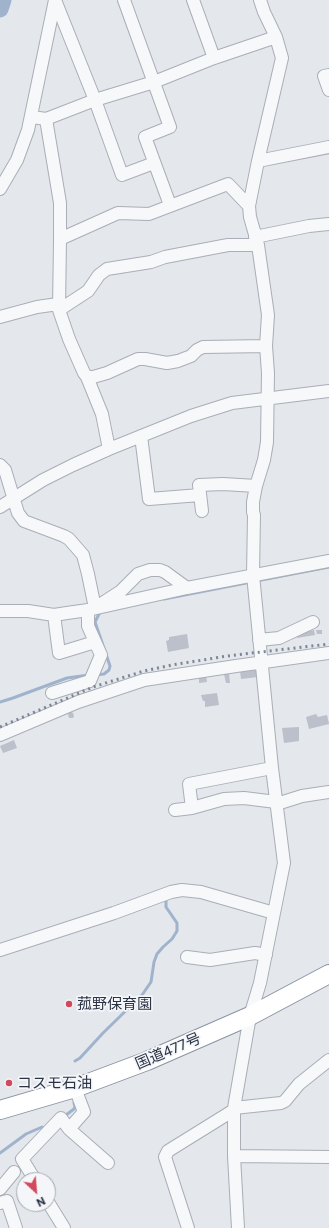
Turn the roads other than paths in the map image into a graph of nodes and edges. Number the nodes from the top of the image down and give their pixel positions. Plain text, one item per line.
1 (124, 0) edge
2 (193, 0) edge
3 (260, 0) edge
4 (276, 37) junction
5 (214, 58) junction
6 (329, 74) edge
7 (154, 82) junction
8 (329, 90) edge
9 (95, 100) junction
10 (32, 117) junction
11 (46, 119) junction
12 (329, 147) edge
13 (258, 161) junction
14 (154, 163) junction
15 (0, 189) edge
16 (170, 205) junction
17 (249, 206) junction
18 (329, 224) edge
19 (60, 239) junction
20 (257, 241) junction
21 (59, 307) junction
22 (0, 317) edge
23 (266, 346) junction
24 (87, 377) junction
25 (329, 391) edge
26 (268, 398) junction
27 (141, 436) junction
28 (109, 449) junction
29 (0, 465) edge
30 (256, 486) junction
31 (200, 495) junction
32 (13, 499) junction
33 (0, 507) edge
34 (202, 511) dead end
35 (329, 561) edge
36 (253, 580) junction
37 (187, 588) junction
38 (91, 609) junction
39 (0, 611) edge
40 (54, 615) junction
41 (313, 622) dead end
42 (259, 640) junction
43 (95, 642) junction
44 (329, 653) edge
45 (261, 663) junction
46 (52, 693) dead end
47 (0, 735) edge
48 (272, 768) junction
49 (329, 792) edge
50 (276, 802) junction
51 (192, 808) junction
52 (175, 810) dead end
53 (274, 914) junction
54 (0, 950) edge
55 (266, 956) junction
56 (187, 957) dead end
57 (329, 974) edge
58 (250, 1016) junction
59 (329, 1060) edge
60 (76, 1088) junction
61 (234, 1109) junction
62 (0, 1110) edge
63 (70, 1129) junction
64 (234, 1156) junction
65 (329, 1157) edge
66 (108, 1163) dead end
67 (14, 1172) dead end
68 (29, 1172) edge
69 (0, 1188) edge
70 (0, 1203) edge
71 (54, 1212) edge
72 (16, 1228) edge
73 (64, 1228) edge
74 (188, 1228) edge
75 (238, 1228) edge

1 - 7 street
2 - 5 street
3 - 4 street
4 - 5 street
4 - 13 street
5 - 7 street
6 - 8 street
7 - 9 street
7 - 14 street
9 - 10 street
9 - 11 street
9 - 14 street
10 - 11 street
10 - 15 street
11 - 19 street
12 - 13 street
13 - 17 street
14 - 16 street
16 - 17 street
16 - 19 street
17 - 20 street
18 - 20 street
19 - 21 street
20 - 21 street
20 - 23 street
21 - 22 street
21 - 24 street
23 - 24 street
23 - 26 street
24 - 28 street
25 - 26 street
26 - 27 street
26 - 30 street
27 - 28 street
27 - 31 street
28 - 32 street
29 - 32 street
30 - 31 street
30 - 36 street
31 - 34 street
32 - 33 street
32 - 38 street
35 - 36 street
36 - 37 street
36 - 42 street
37 - 38 street
37 - 38 street
38 - 40 street
38 - 43 street
39 - 40 street
40 - 43 street
41 - 42 street
42 - 45 street
43 - 46 street
44 - 45 street
45 - 47 street
45 - 48 street
48 - 50 street
48 - 51 street
49 - 50 street
50 - 51 street
50 - 53 street
51 - 52 street
53 - 54 street
53 - 55 street
55 - 56 street
55 - 58 street
57 - 58 highway, 国道477号
58 - 60 highway, 国道477号
58 - 61 street
59 - 61 street
60 - 62 highway, 国道477号
60 - 63 street
61 - 64 street
61 - 74 street
63 - 66 street
63 - 68 street
64 - 65 street
64 - 75 street
67 - 69 street
70 - 72 street
71 - 73 street

